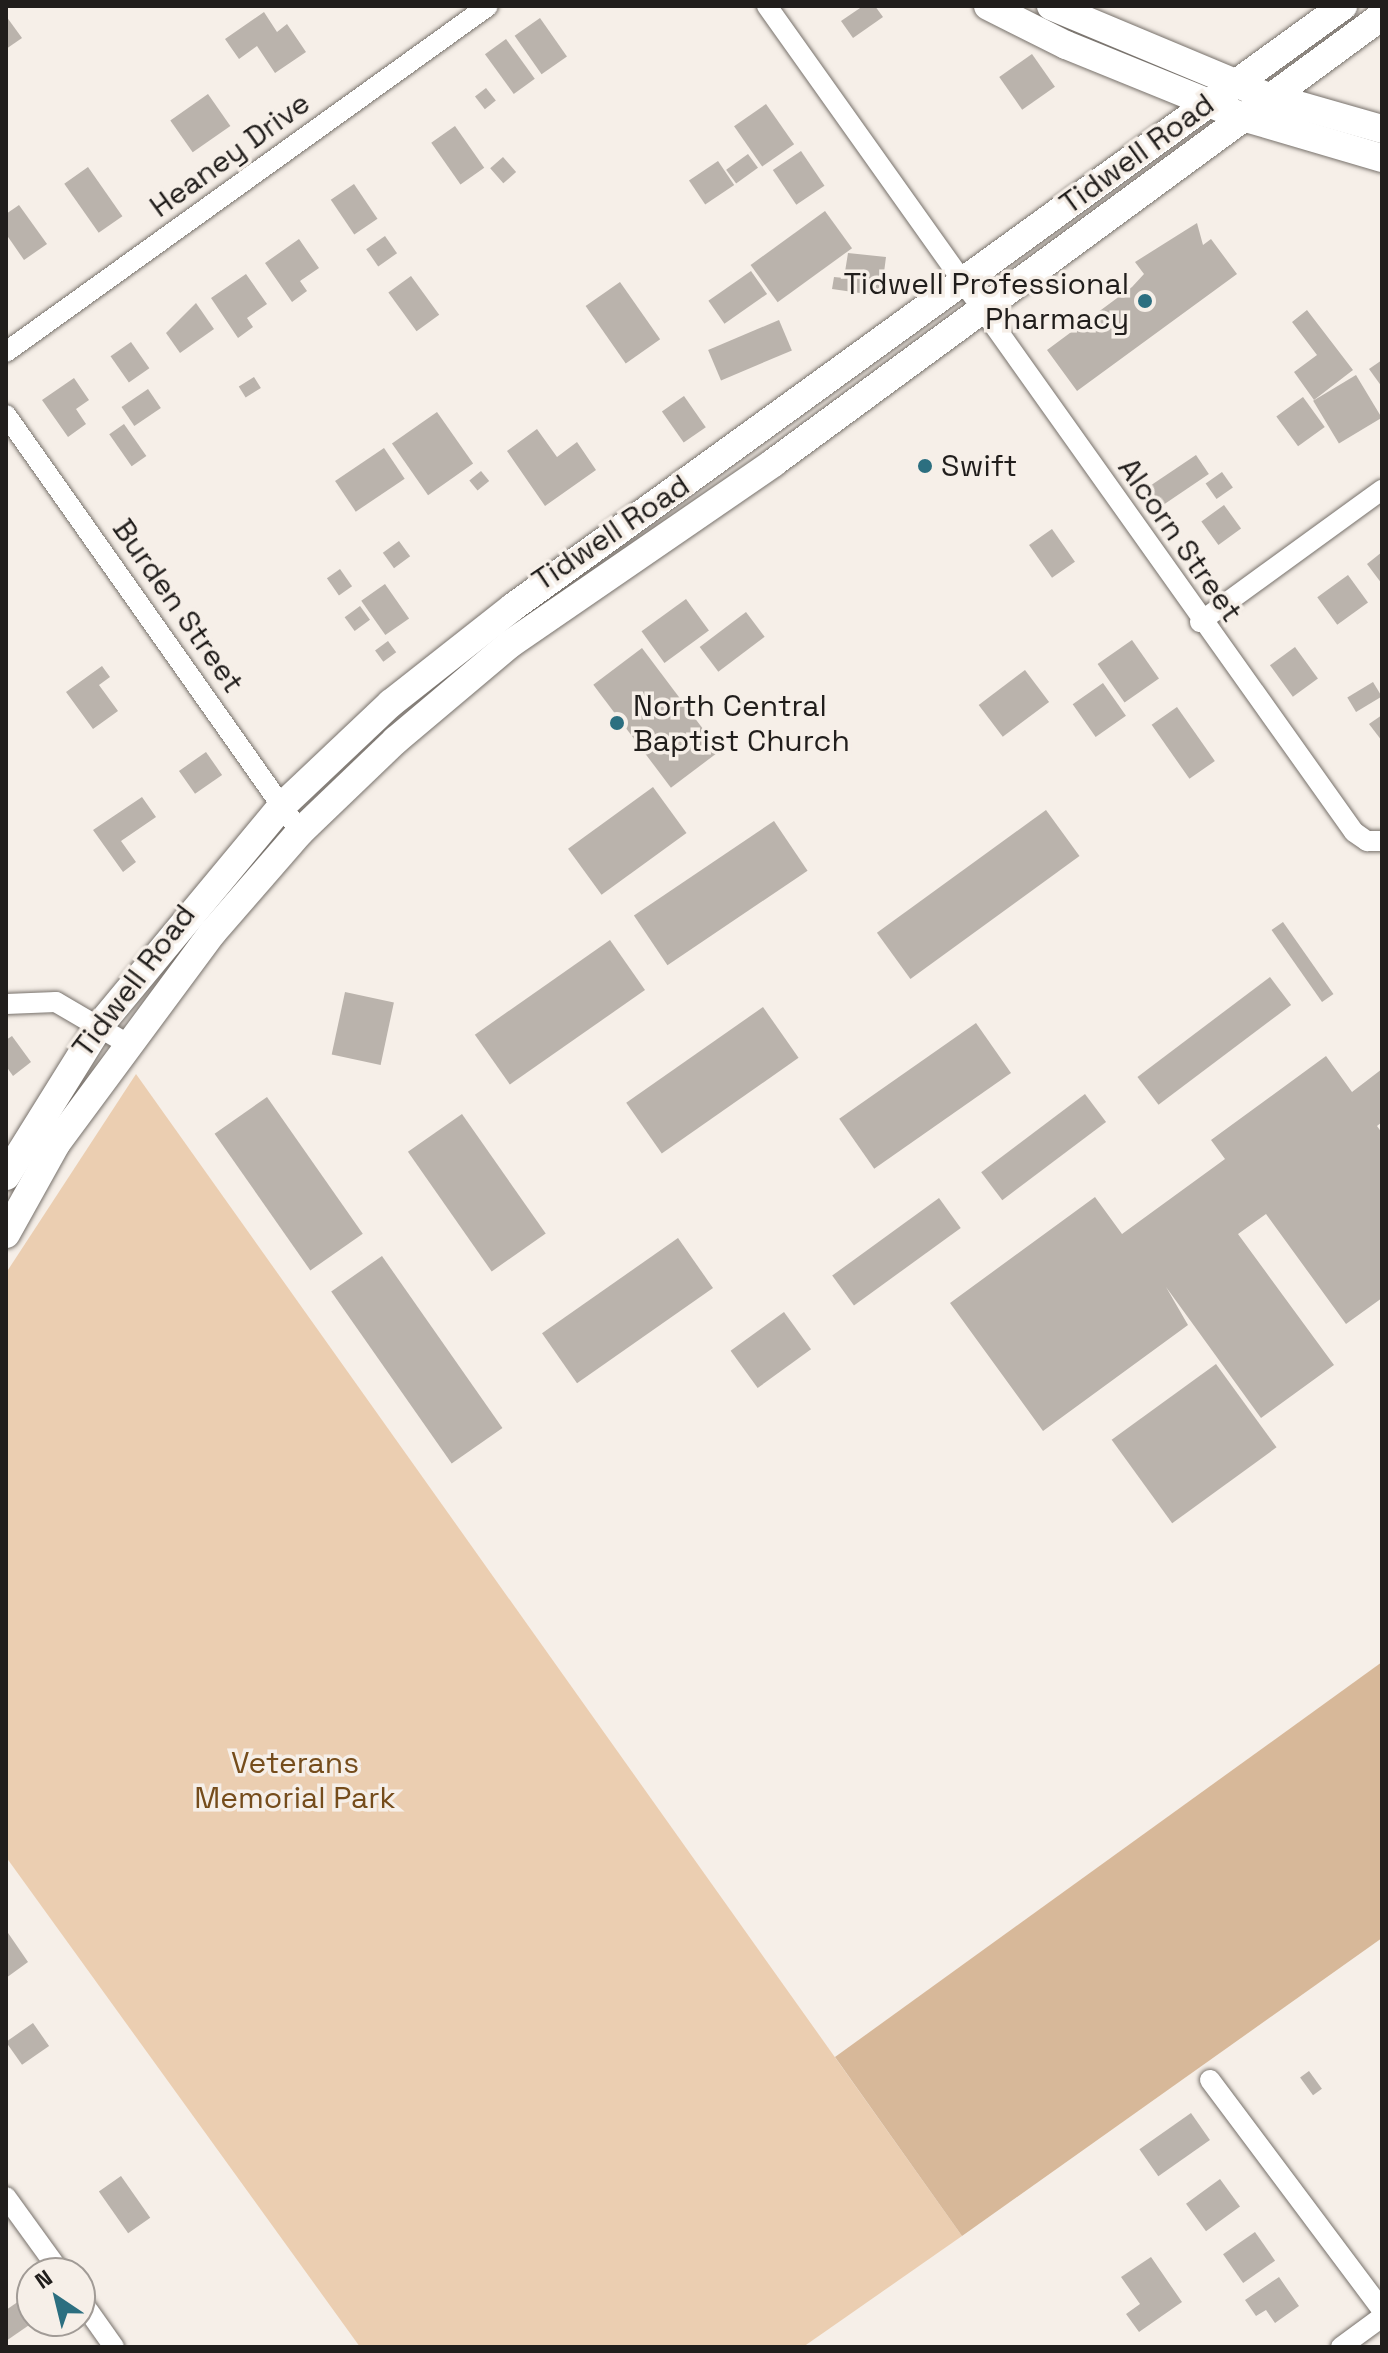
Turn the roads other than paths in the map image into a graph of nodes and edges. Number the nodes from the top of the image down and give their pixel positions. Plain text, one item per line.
1 (488, 6) edge
2 (767, 6) edge
3 (988, 6) edge
4 (1051, 6) edge
5 (1343, 6) edge
6 (1382, 16) edge
7 (1238, 83) junction
8 (1273, 98) junction
9 (1211, 102) junction
10 (1246, 118) junction
11 (1382, 129) edge
12 (1382, 158) edge
13 (959, 281) junction
14 (979, 309) junction
15 (6, 352) edge
16 (6, 415) edge
17 (756, 431) junction
18 (773, 463) junction
19 (1382, 490) edge
20 (1200, 622) junction
21 (502, 633) junction
22 (282, 806) junction
23 (300, 832) junction
24 (1382, 841) edge
25 (6, 1004) edge
26 (100, 1025) junction
27 (126, 1043) junction
28 (6, 1176) edge
29 (6, 1234) edge
30 (1210, 2080) dead end
31 (6, 2197) edge
32 (49, 2257) edge
33 (1382, 2310) edge
34 (1382, 2317) edge
35 (96, 2322) edge
36 (114, 2347) edge
37 (1341, 2347) edge

1 - 15 street, Heaney Drive
2 - 13 street, Alcorn Street
3 - 9 main road
4 - 7 main road
5 - 7 main road, Tidwell Road
6 - 8 main road, Tidwell Road
7 - 8 main road
7 - 9 main road, Tidwell Road
8 - 10 main road, Tidwell Road
8 - 11 main road
9 - 10 main road
9 - 13 main road, Tidwell Road
10 - 12 main road
10 - 14 main road, Tidwell Road
13 - 14 street, Alcorn Street
13 - 17 main road, Tidwell Road
14 - 18 main road, Tidwell Road
14 - 20 street, Alcorn Street
16 - 22 street, Burden Street
17 - 18 main road
17 - 21 main road, Tidwell Road
18 - 21 main road, Tidwell Road
19 - 20 street
20 - 24 street, Alcorn Street
21 - 22 main road, Tidwell Road
21 - 23 main road, Tidwell Road
22 - 23 street, Burden Street
22 - 26 main road, Tidwell Road
23 - 27 main road, Tidwell Road
25 - 26 street
26 - 27 street
26 - 28 main road, Tidwell Road
27 - 29 main road, Tidwell Road
30 - 33 street
31 - 32 street
34 - 37 street
35 - 36 street

